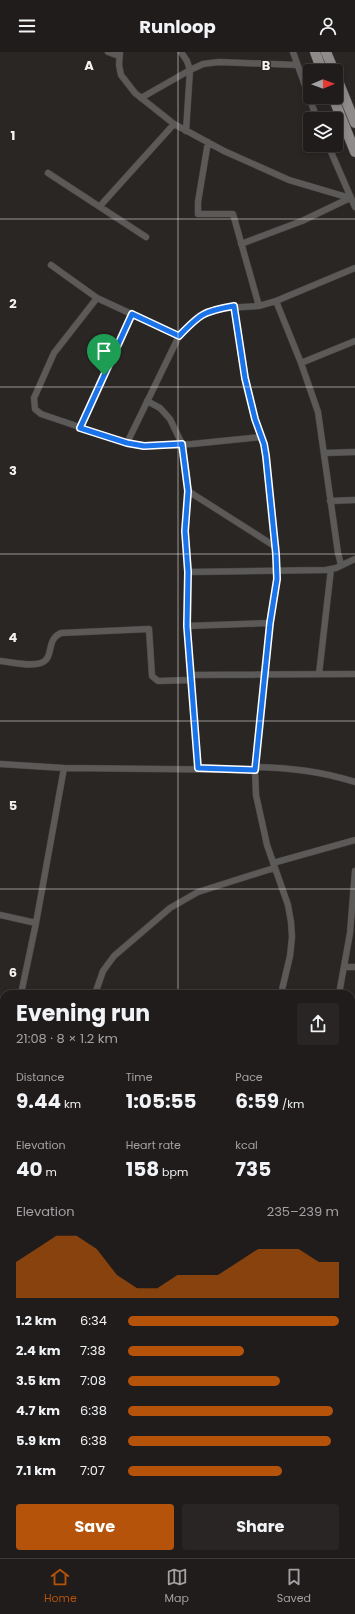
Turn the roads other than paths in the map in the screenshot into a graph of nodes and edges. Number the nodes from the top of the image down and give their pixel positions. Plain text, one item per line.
1 (108, 52) edge
2 (181, 52) edge
3 (293, 52) edge
4 (314, 52) edge
5 (326, 52) edge
6 (120, 54) edge
7 (319, 64) edge
8 (331, 64) edge
9 (297, 65) junction
10 (190, 70) junction
11 (343, 93) edge
12 (141, 98) junction
13 (336, 104) edge
14 (314, 112) edge
15 (355, 123) edge
16 (174, 124) junction
17 (186, 131) junction
18 (208, 142) junction
19 (331, 152) edge
20 (355, 152) edge
21 (48, 173) dead end
22 (350, 198) junction
23 (100, 206) junction
24 (355, 207) edge
25 (146, 237) dead end
26 (240, 244) junction
27 (51, 265) dead end
28 (355, 268) edge
29 (97, 298) junction
30 (276, 301) junction
31 (234, 306) junction
32 (259, 306) junction
33 (132, 314) junction
34 (179, 336) junction
35 (355, 341) edge
36 (301, 363) junction
37 (147, 402) junction
38 (80, 428) junction
39 (261, 437) junction
40 (127, 443) junction
41 (182, 444) junction
42 (355, 452) edge
43 (324, 453) junction
44 (188, 491) junction
45 (355, 500) edge
46 (330, 501) junction
47 (276, 547) junction
48 (355, 559) edge
49 (341, 565) junction
50 (331, 569) junction
51 (277, 570) junction
52 (188, 572) junction
53 (270, 623) junction
54 (187, 626) junction
55 (0, 661) edge
56 (264, 674) junction
57 (319, 674) junction
58 (355, 674) edge
59 (190, 678) junction
60 (0, 764) edge
61 (64, 768) junction
62 (198, 768) junction
63 (255, 768) junction
64 (355, 782) edge
65 (355, 840) edge
66 (273, 866) junction
67 (355, 870) edge
68 (0, 915) edge
69 (36, 923) junction
70 (345, 967) junction
71 (355, 967) edge
72 (22, 990) edge
73 (97, 990) edge
74 (282, 990) edge
75 (340, 990) edge

1 - 6 street
2 - 10 street
3 - 9 street
4 - 7 main road
5 - 8 main road
6 - 12 street
9 - 10 street
9 - 14 street
10 - 12 street
10 - 17 street
11 - 15 main road
12 - 16 street
13 - 20 main road
16 - 17 street
16 - 23 street
17 - 18 street
18 - 22 street
18 - 26 street
19 - 22 street
21 - 23 street
22 - 24 street
22 - 26 street
23 - 25 street
26 - 32 street
27 - 29 street
28 - 30 street
29 - 33 street
29 - 38 street
30 - 32 street
30 - 36 street
31 - 32 street
31 - 34 street
31 - 39 street
33 - 34 street
33 - 38 street
34 - 37 street
35 - 36 street
36 - 43 street
37 - 40 street
37 - 41 street
38 - 40 street
39 - 41 street
39 - 47 street
40 - 41 street
41 - 44 street
42 - 43 street
43 - 46 street
44 - 47 street
44 - 52 street
45 - 46 street
46 - 49 street
47 - 51 street
48 - 49 street
49 - 50 street
50 - 51 street
50 - 57 street
51 - 52 street
51 - 53 street
52 - 54 street
53 - 54 street
53 - 56 street
54 - 59 street
55 - 59 street
56 - 57 street
56 - 59 street
56 - 63 street
57 - 58 street
59 - 62 street
60 - 61 street
61 - 62 street
61 - 69 street
62 - 63 street
63 - 64 street
63 - 66 street
65 - 66 street
66 - 73 street
66 - 74 street
67 - 70 street
68 - 69 street
69 - 72 street
70 - 71 street
70 - 75 street

